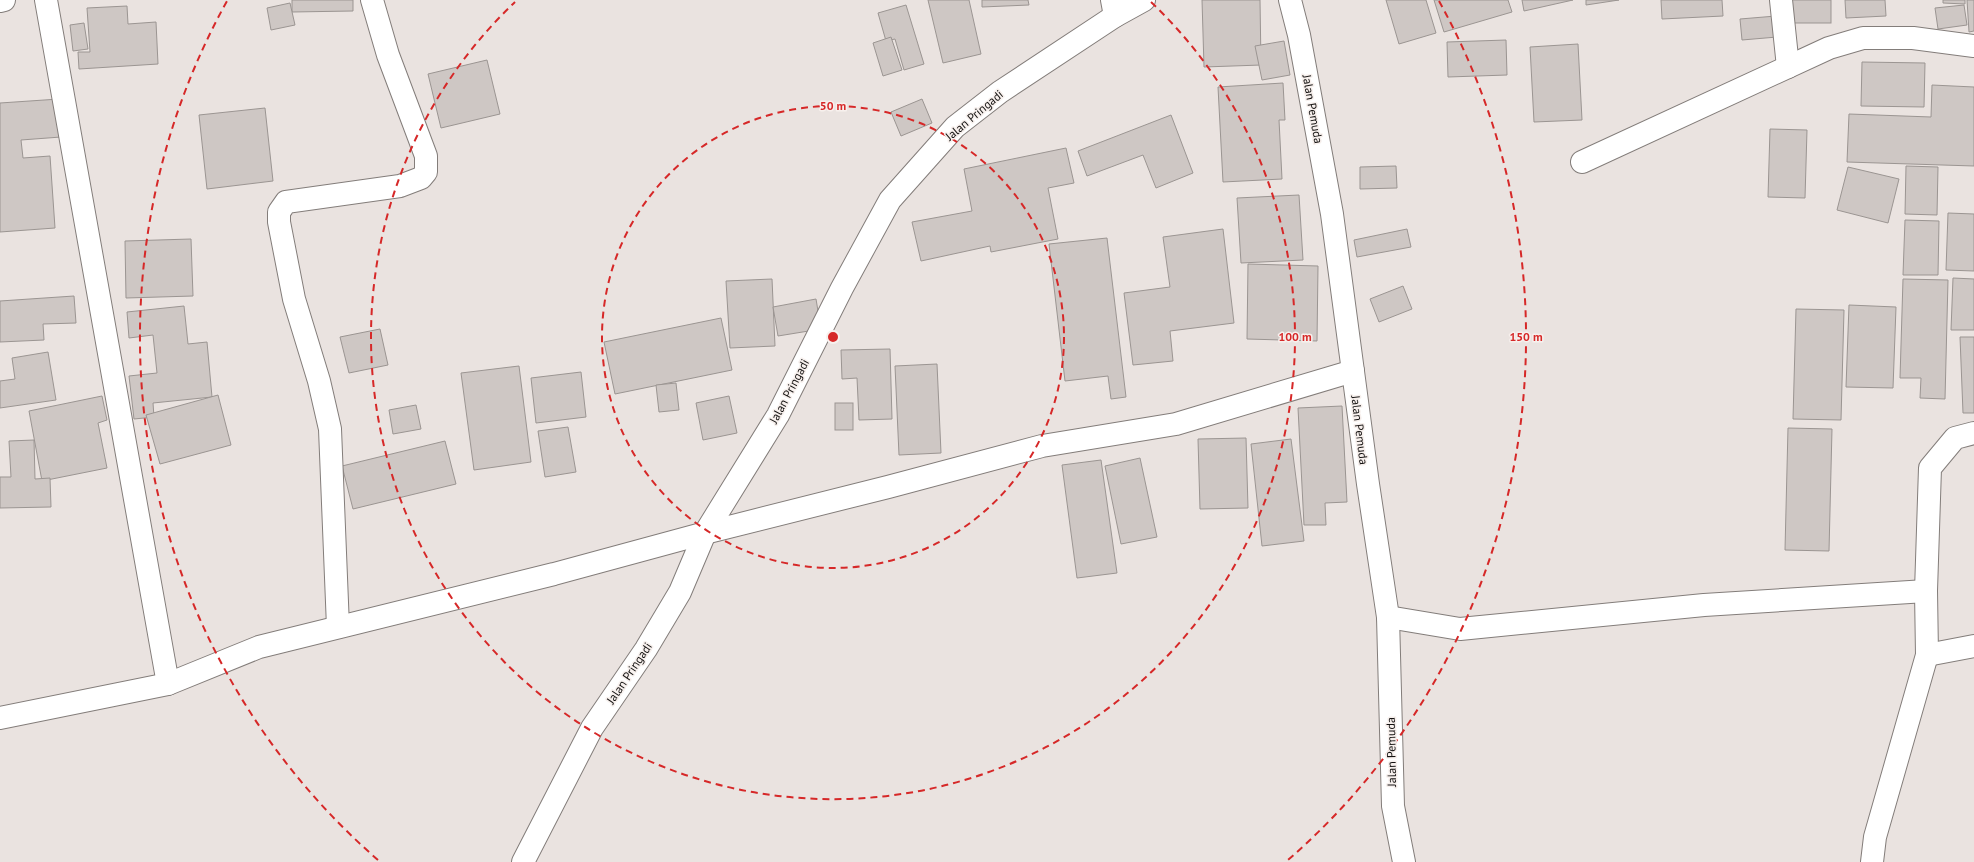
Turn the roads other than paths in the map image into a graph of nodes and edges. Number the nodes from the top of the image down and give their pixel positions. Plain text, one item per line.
1 (4, 0) edge
2 (46, 0) edge
3 (372, 0) edge
4 (1144, 0) edge
5 (1290, 0) edge
6 (1781, 0) edge
7 (0, 1) edge
8 (1113, 8) edge
9 (1974, 46) edge
10 (1788, 68) junction
11 (1582, 162) dead end
12 (1353, 371) junction
13 (1974, 433) edge
14 (706, 533) junction
15 (1926, 591) junction
16 (1388, 617) junction
17 (338, 627) junction
18 (1974, 646) edge
19 (1927, 656) junction
20 (168, 684) junction
21 (0, 718) edge
22 (523, 862) edge
23 (1404, 862) edge
24 (1872, 862) edge

1 - 7 street
2 - 20 street
3 - 17 street
4 - 8 street, Jalan Pringadi
5 - 12 street, Jalan Pemuda
6 - 10 street
8 - 14 street, Jalan Pringadi
9 - 10 street
10 - 11 street
12 - 14 street
12 - 16 street, Jalan Pemuda
13 - 15 street
14 - 17 street
14 - 22 street, Jalan Pringadi
15 - 16 street
15 - 19 street
16 - 23 street, Jalan Pemuda
17 - 20 street
18 - 19 street
19 - 24 street
20 - 21 street

